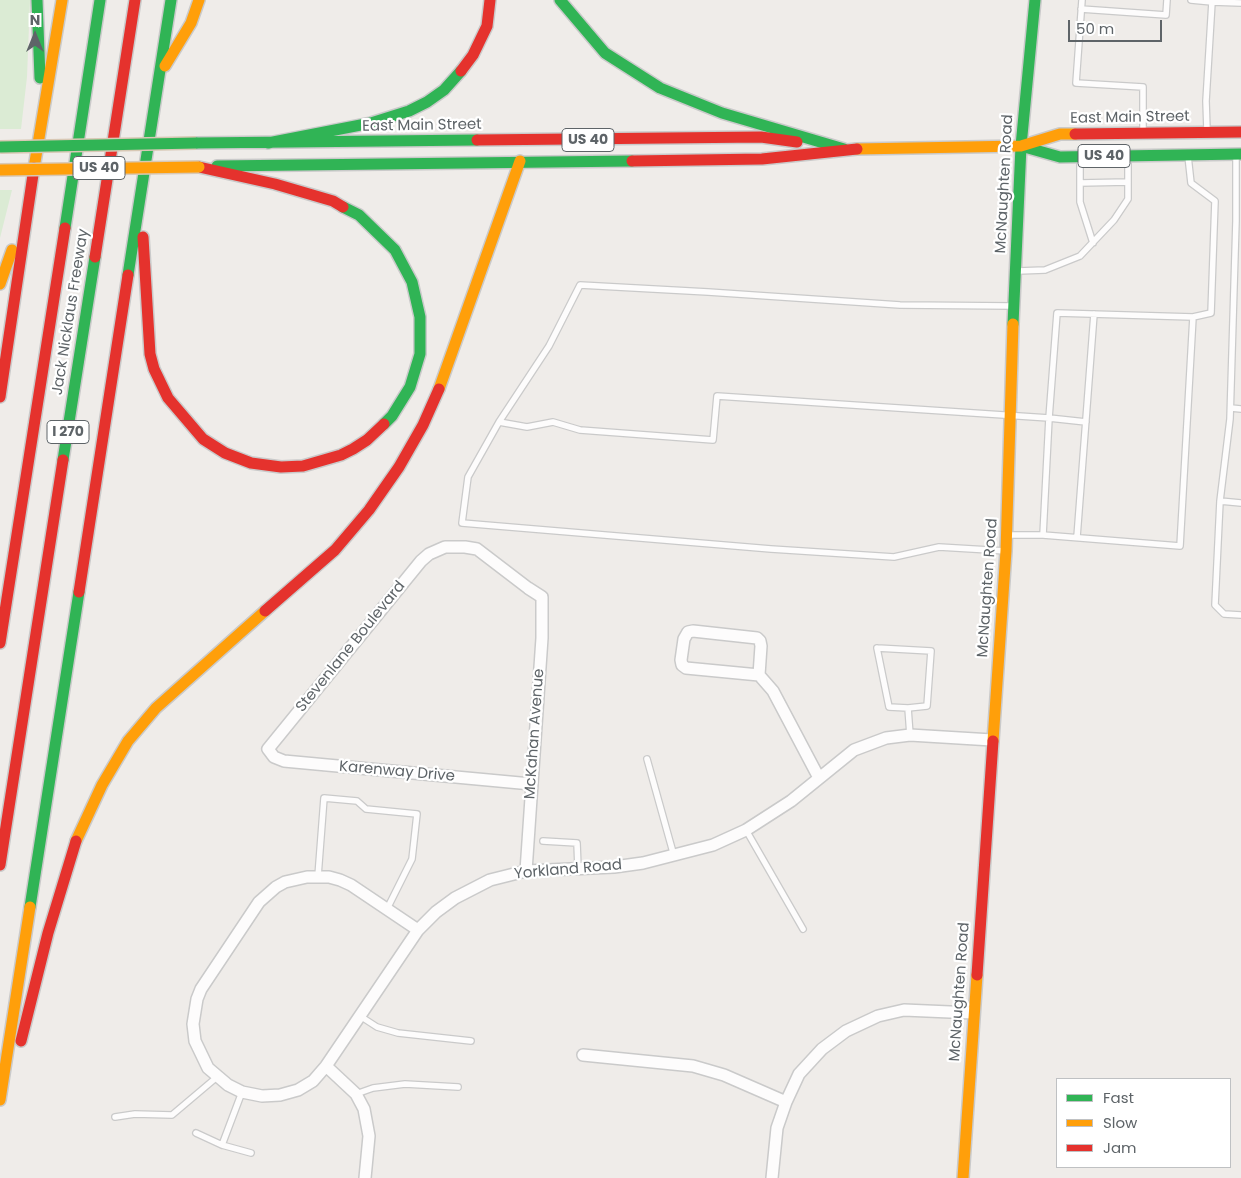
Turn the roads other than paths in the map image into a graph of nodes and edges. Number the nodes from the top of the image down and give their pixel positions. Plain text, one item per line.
1 (37, 0) edge
2 (62, 0) edge
3 (100, 0) edge
4 (135, 0) edge
5 (172, 0) edge
6 (199, 0) edge
7 (490, 0) edge
8 (560, 0) edge
9 (1035, 0) edge
10 (1082, 0) edge
11 (1167, 0) edge
12 (1191, 0) edge
13 (1212, 2) junction
14 (1241, 3) edge
15 (1081, 9) junction
16 (160, 74) junction
17 (1207, 132) junction
18 (1241, 132) edge
19 (40, 133) junction
20 (1144, 133) junction
21 (268, 143) junction
22 (1021, 146) junction
23 (0, 147) edge
24 (844, 149) junction
25 (1238, 154) edge
26 (1188, 155) junction
27 (1128, 156) junction
28 (1080, 157) junction
29 (520, 161) junction
30 (199, 167) junction
31 (0, 170) edge
32 (1080, 182) junction
33 (1128, 182) junction
34 (141, 194) junction
35 (29, 201) junction
36 (1239, 221) edge
37 (1093, 243) junction
38 (1015, 271) junction
39 (0, 284) edge
40 (1014, 306) junction
41 (1094, 314) junction
42 (1193, 317) junction
43 (0, 397) edge
44 (1231, 408) junction
45 (1241, 409) edge
46 (1011, 415) junction
47 (1049, 418) junction
48 (499, 422) junction
49 (1086, 422) junction
50 (1220, 501) junction
51 (1241, 503) edge
52 (1007, 535) junction
53 (1043, 535) junction
54 (1077, 537) junction
55 (438, 549) joint
56 (1006, 551) junction
57 (1241, 615) edge
58 (0, 643) edge
59 (759, 675) junction
60 (908, 708) junction
61 (910, 735) junction
62 (992, 740) junction
63 (268, 749) joint
64 (647, 759) dead end
65 (819, 778) junction
66 (531, 784) junction
67 (746, 830) junction
68 (543, 841) dead end
69 (674, 856) junction
70 (0, 865) edge
71 (578, 868) junction
72 (526, 871) junction
73 (318, 876) junction
74 (386, 909) junction
75 (802, 929) dead end
76 (418, 930) junction
77 (973, 1013) junction
78 (359, 1016) junction
79 (471, 1041) dead end
80 (583, 1055) dead end
81 (326, 1066) junction
82 (217, 1077) junction
83 (458, 1087) dead end
84 (242, 1092) junction
85 (1, 1094) edge
86 (356, 1094) junction
87 (786, 1102) junction
88 (115, 1117) dead end
89 (196, 1133) dead end
90 (222, 1145) junction
91 (251, 1153) dead end
92 (365, 1178) edge
93 (772, 1178) edge
94 (963, 1178) edge

1 - 19 main road
2 - 19 main road
3 - 58 main road, Jack Nicklaus Freeway / I 270
4 - 70 main road, Jack Nicklaus Freeway / I 270
5 - 16 main road
6 - 16 main road
7 - 21 main road
8 - 24 main road
9 - 22 main road, McNaughten Road
10 - 15 lane
11 - 15 lane
12 - 13 lane
13 - 14 lane
13 - 17 lane
15 - 20 lane
16 - 34 main road
17 - 18 main road, East Main Street / US 40
17 - 20 main road, East Main Street / US 40
19 - 35 main road
20 - 22 main road, East Main Street / US 40
21 - 23 main road, East Main Street / US 40, bridge
21 - 24 main road, East Main Street / US 40
22 - 24 main road, East Main Street / US 40
22 - 28 main road, East Main Street / US 40
22 - 38 main road, McNaughten Road
24 - 29 main road, East Main Street / US 40
25 - 26 main road, East Main Street / US 40
25 - 36 lane
26 - 27 main road, East Main Street / US 40
26 - 42 lane
27 - 28 main road, East Main Street / US 40
27 - 33 lane
28 - 32 lane
29 - 30 main road, East Main Street / US 40
29 - 85 main road
30 - 31 main road, East Main Street / US 40, bridge
30 - 34 main road
32 - 33 lane
32 - 37 lane
33 - 37 lane
34 - 85 main road
35 - 39 main road
35 - 43 main road
36 - 44 lane
37 - 38 lane
38 - 40 main road, McNaughten Road
40 - 46 main road, McNaughten Road
40 - 48 lane
41 - 42 lane
41 - 47 lane
41 - 49 lane
42 - 54 lane
44 - 45 lane
44 - 50 lane
46 - 47 lane
46 - 48 lane
46 - 52 main road, McNaughten Road
47 - 49 lane
47 - 53 lane
48 - 56 lane
49 - 54 lane
50 - 51 lane
50 - 57 lane
52 - 53 lane
52 - 56 main road, McNaughten Road
53 - 54 lane
55 - 63 street, Stevenlane Boulevard
55 - 66 street, McKahan Avenue
56 - 62 main road, McNaughten Road
59 - 59 street
59 - 65 street
60 - 60 lane
60 - 61 lane
61 - 62 street, Yorkland Road
61 - 65 street, Yorkland Road
62 - 77 main road, McNaughten Road
63 - 66 street, Karenway Drive
64 - 69 lane
65 - 67 street, Yorkland Road
66 - 72 street, McKahan Avenue
67 - 69 street, Yorkland Road
67 - 75 lane
68 - 71 lane
69 - 71 street, Yorkland Road
71 - 72 street, Yorkland Road
72 - 76 street, Yorkland Road
73 - 74 street
73 - 74 lane
73 - 82 street
74 - 76 street
76 - 78 street, Yorkland Road
77 - 87 street
77 - 94 main road, McNaughten Road
78 - 79 lane
78 - 81 street, Yorkland Road
80 - 87 street
81 - 84 street, Yorkland Road
81 - 86 street
82 - 84 street
82 - 88 lane
83 - 86 lane
84 - 90 lane
86 - 92 street
87 - 93 street
89 - 90 lane
90 - 91 lane

